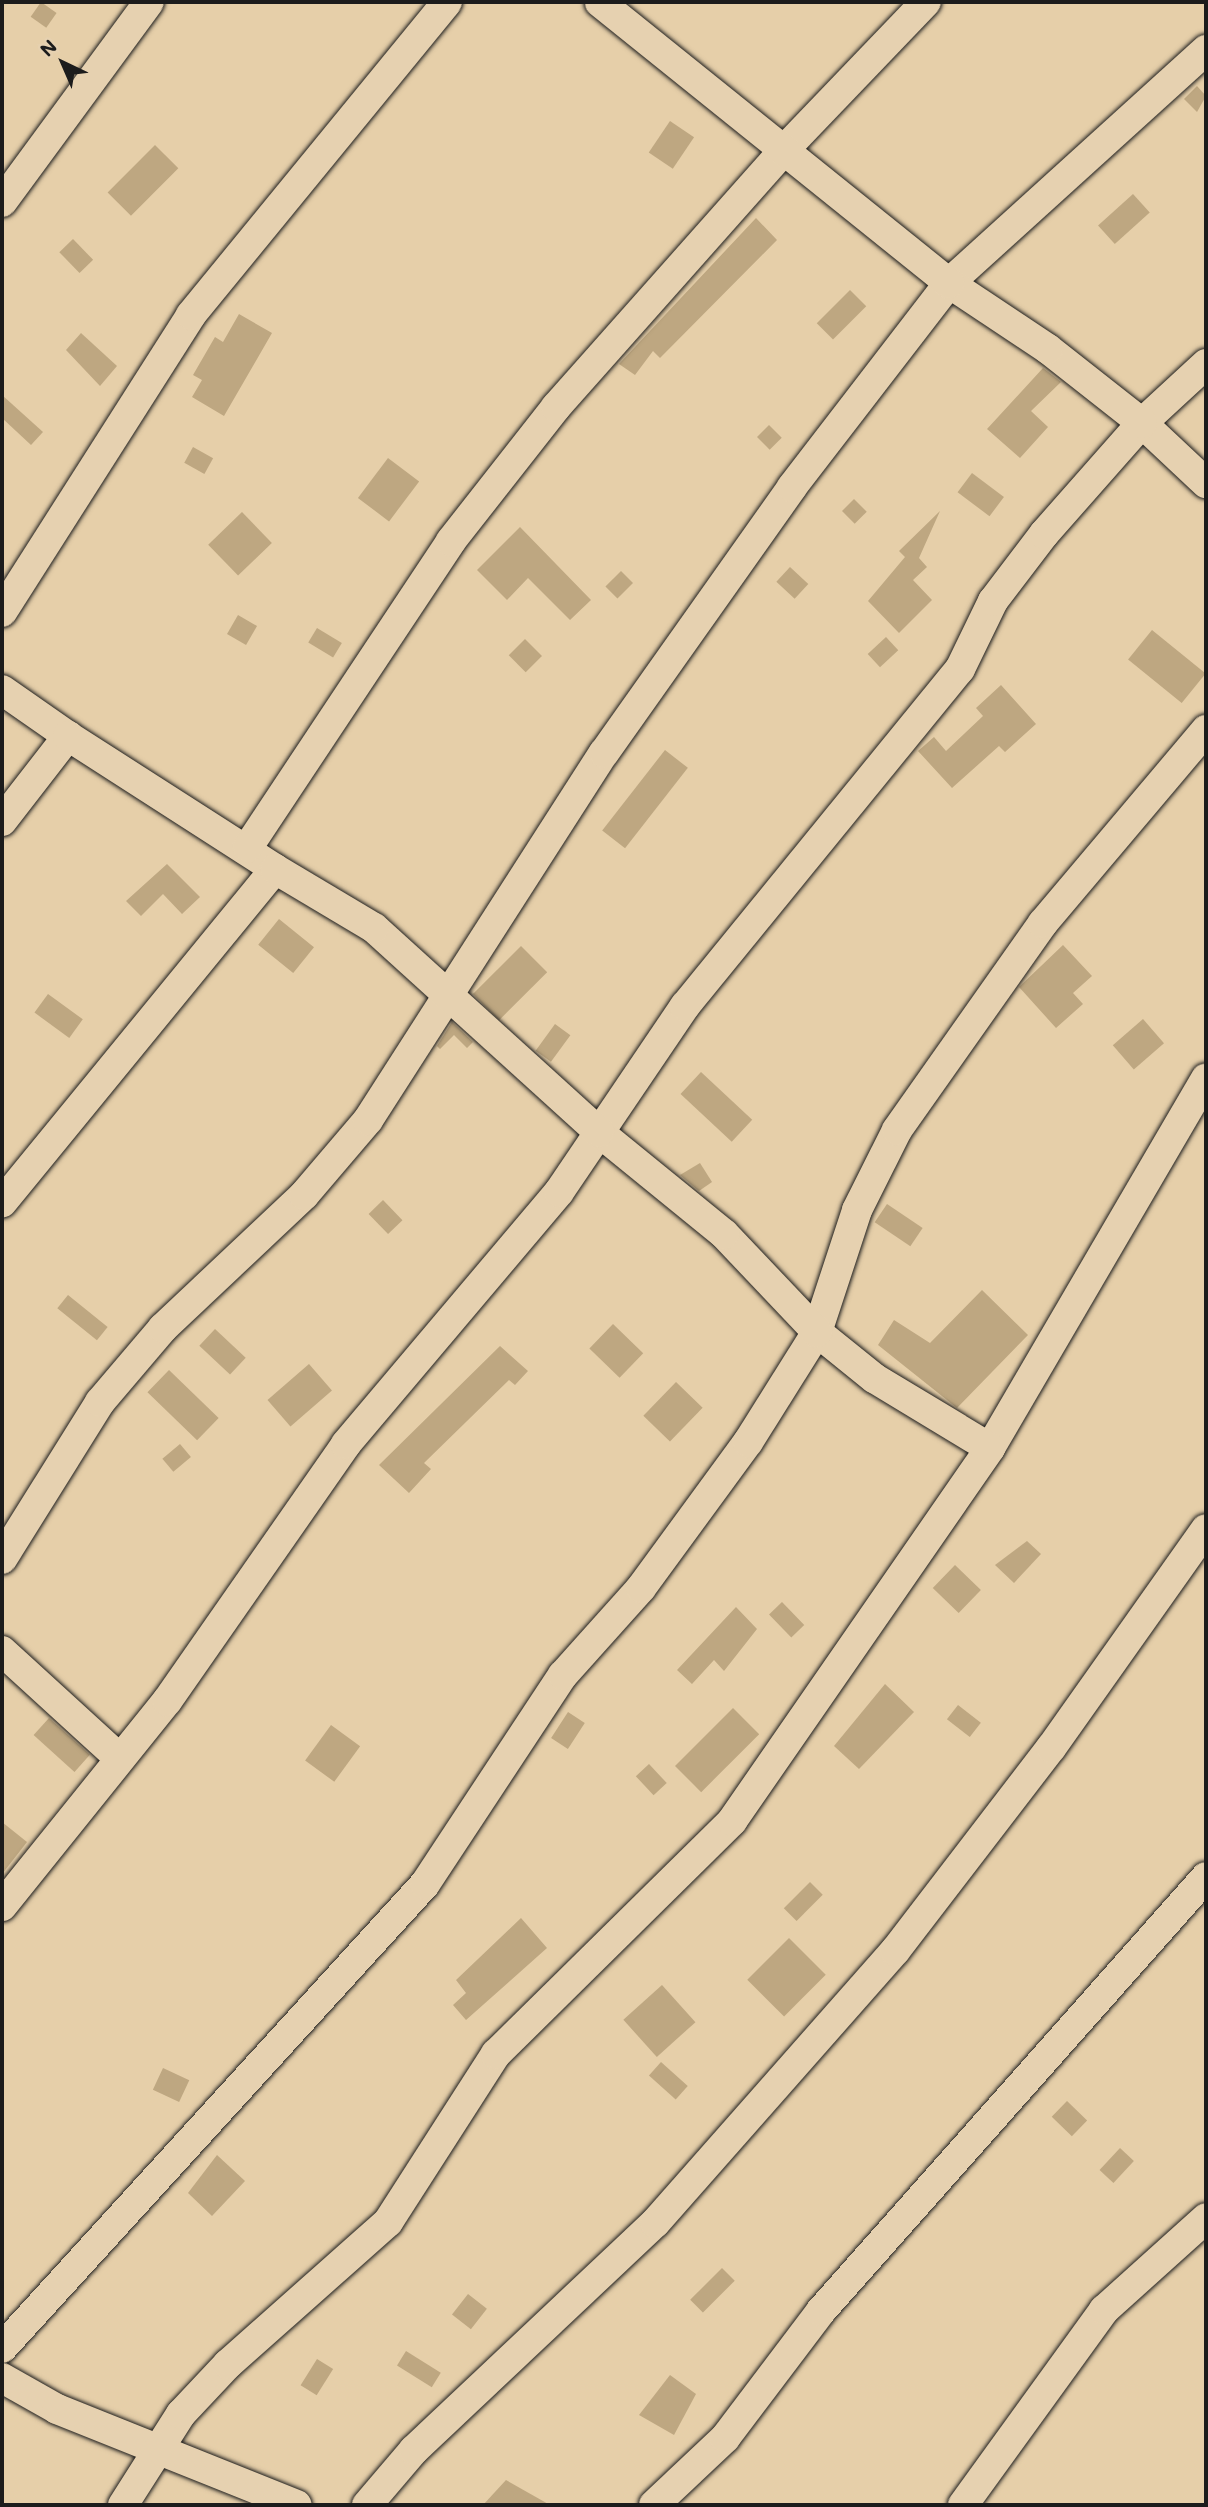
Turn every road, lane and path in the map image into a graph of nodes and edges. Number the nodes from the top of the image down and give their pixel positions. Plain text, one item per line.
1 (149, 2) edge
2 (447, 2) edge
3 (600, 2) edge
4 (926, 2) edge
5 (1206, 50) edge
6 (784, 150) junction
7 (2, 202) edge
8 (948, 283) junction
9 (1206, 363) edge
10 (1142, 423) junction
11 (1206, 483) edge
12 (2, 612) edge
13 (2, 690) edge
14 (1206, 730) edge
15 (68, 736) junction
16 (2, 821) edge
17 (248, 847) junction
18 (275, 869) junction
19 (449, 993) junction
20 (1206, 1079) edge
21 (599, 1132) junction
22 (2, 1202) edge
23 (817, 1332) junction
24 (990, 1448) junction
25 (1206, 1529) edge
26 (2, 1559) edge
27 (2, 1651) edge
28 (119, 1758) junction
29 (1206, 1877) edge
30 (2, 1906) edge
31 (1206, 2218) edge
32 (2, 2348) edge
33 (2, 2378) edge
34 (159, 2447) junction
35 (123, 2505) edge
36 (297, 2505) edge
37 (366, 2505) edge
38 (654, 2505) edge
39 (963, 2505) edge

1 - 7 street
2 - 12 street
3 - 6 street
4 - 6 street
5 - 8 street
6 - 8 street
6 - 17 street
8 - 10 street
8 - 19 street
9 - 10 street
10 - 11 street
10 - 21 street
13 - 15 street
14 - 23 street
15 - 16 street
15 - 17 street
17 - 18 street
18 - 19 street
18 - 22 street
19 - 21 street
19 - 26 street
20 - 24 street
21 - 23 street
21 - 28 street
23 - 24 street
23 - 32 street
24 - 34 street
25 - 37 street
27 - 28 street
28 - 30 street
29 - 38 street
31 - 39 street
33 - 34 street
34 - 35 street
34 - 36 street

